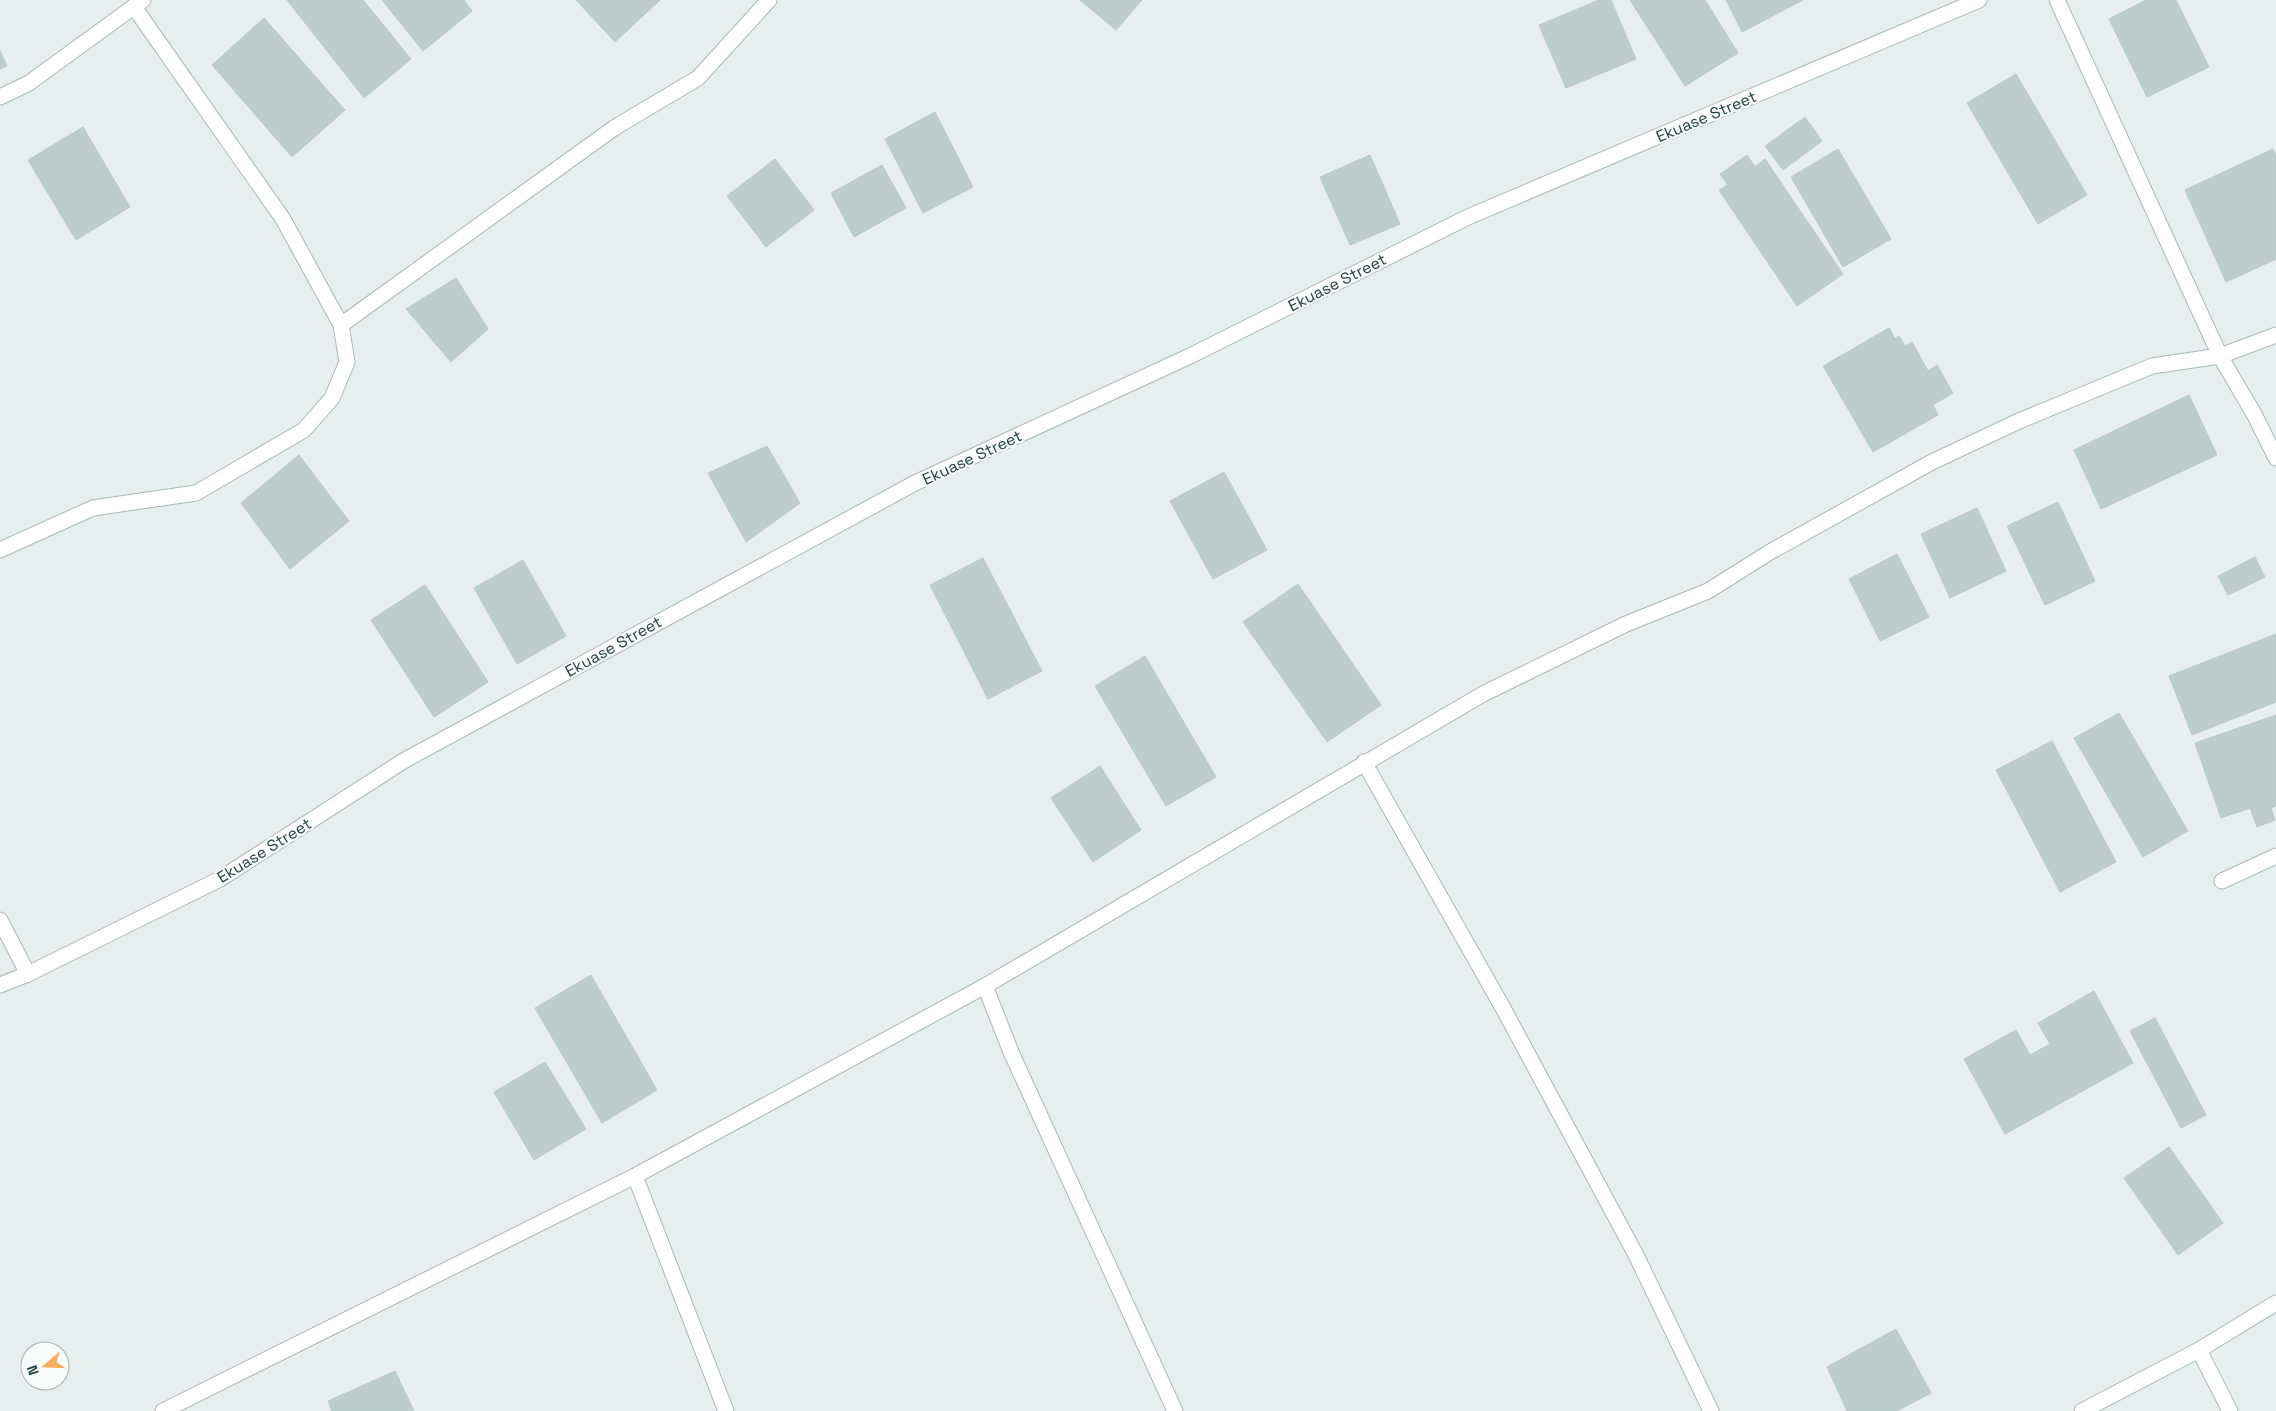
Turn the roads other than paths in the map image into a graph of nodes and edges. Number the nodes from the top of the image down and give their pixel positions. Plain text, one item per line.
1 (769, 0) edge
2 (1979, 0) edge
3 (2058, 0) edge
4 (139, 4) edge
5 (0, 98) edge
6 (341, 325) junction
7 (2276, 335) edge
8 (2220, 356) junction
9 (2276, 458) edge
10 (0, 550) edge
11 (1364, 762) junction
12 (2276, 856) edge
13 (2222, 881) dead end
14 (0, 920) edge
15 (28, 974) junction
16 (0, 985) edge
17 (985, 986) junction
18 (635, 1176) junction
19 (2276, 1303) edge
20 (2199, 1350) junction
21 (163, 1411) edge
22 (726, 1411) edge
23 (1175, 1411) edge
24 (1711, 1411) edge
25 (2082, 1411) edge
26 (2230, 1411) edge

1 - 6 street
2 - 15 street, Ekuase Street
3 - 8 street
4 - 5 street
4 - 6 street
6 - 10 street
7 - 8 street
8 - 9 street
8 - 11 street
11 - 17 street
11 - 24 street
12 - 13 street
14 - 15 street
15 - 16 street, Ekuase Street
17 - 18 street
17 - 23 street
18 - 21 street
18 - 22 street
19 - 20 street
20 - 25 street
20 - 26 street

